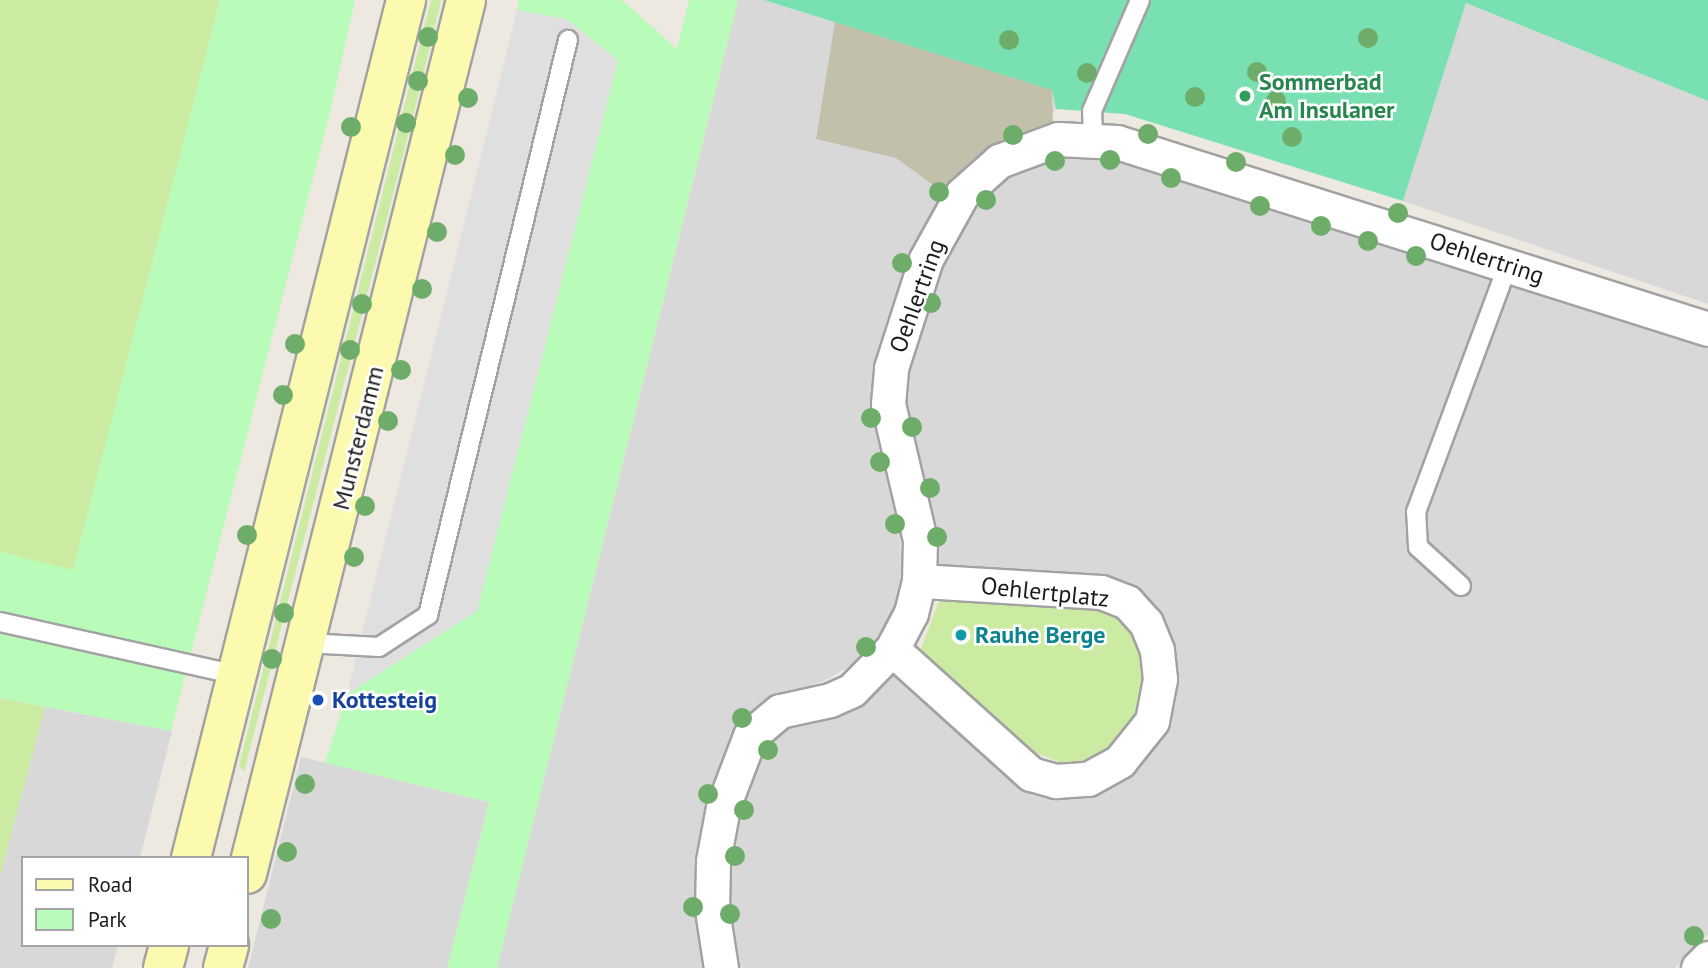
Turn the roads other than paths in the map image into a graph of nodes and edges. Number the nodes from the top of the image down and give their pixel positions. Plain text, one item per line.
1 (406, 0) edge
2 (466, 0) edge
3 (1140, 0) edge
4 (568, 40) dead end
5 (1093, 138) junction
6 (1507, 265) junction
7 (1708, 329) edge
8 (919, 581) junction
9 (1461, 586) dead end
10 (0, 622) edge
11 (306, 643) junction
12 (892, 649) junction
13 (237, 676) junction
14 (210, 782) junction
15 (267, 795) junction
16 (192, 856) edge
17 (248, 870) edge
18 (168, 947) edge
19 (228, 947) edge
20 (1708, 958) edge
21 (163, 968) edge
22 (223, 968) edge
23 (721, 968) edge
24 (1698, 968) edge

1 - 13 main road
2 - 11 main road, Munsterdamm
3 - 5 lane
4 - 11 lane
5 - 6 street, Oehlertring
5 - 8 street, Oehlertring
6 - 7 street, Oehlertring
6 - 9 lane
8 - 12 street, Oehlertring
8 - 12 street, Oehlertplatz
10 - 13 lane
11 - 15 main road, Munsterdamm
12 - 23 street, Oehlertring
13 - 14 main road
14 - 15 main road
14 - 16 main road
15 - 17 main road, Munsterdamm
18 - 21 main road
19 - 22 main road
20 - 24 street

